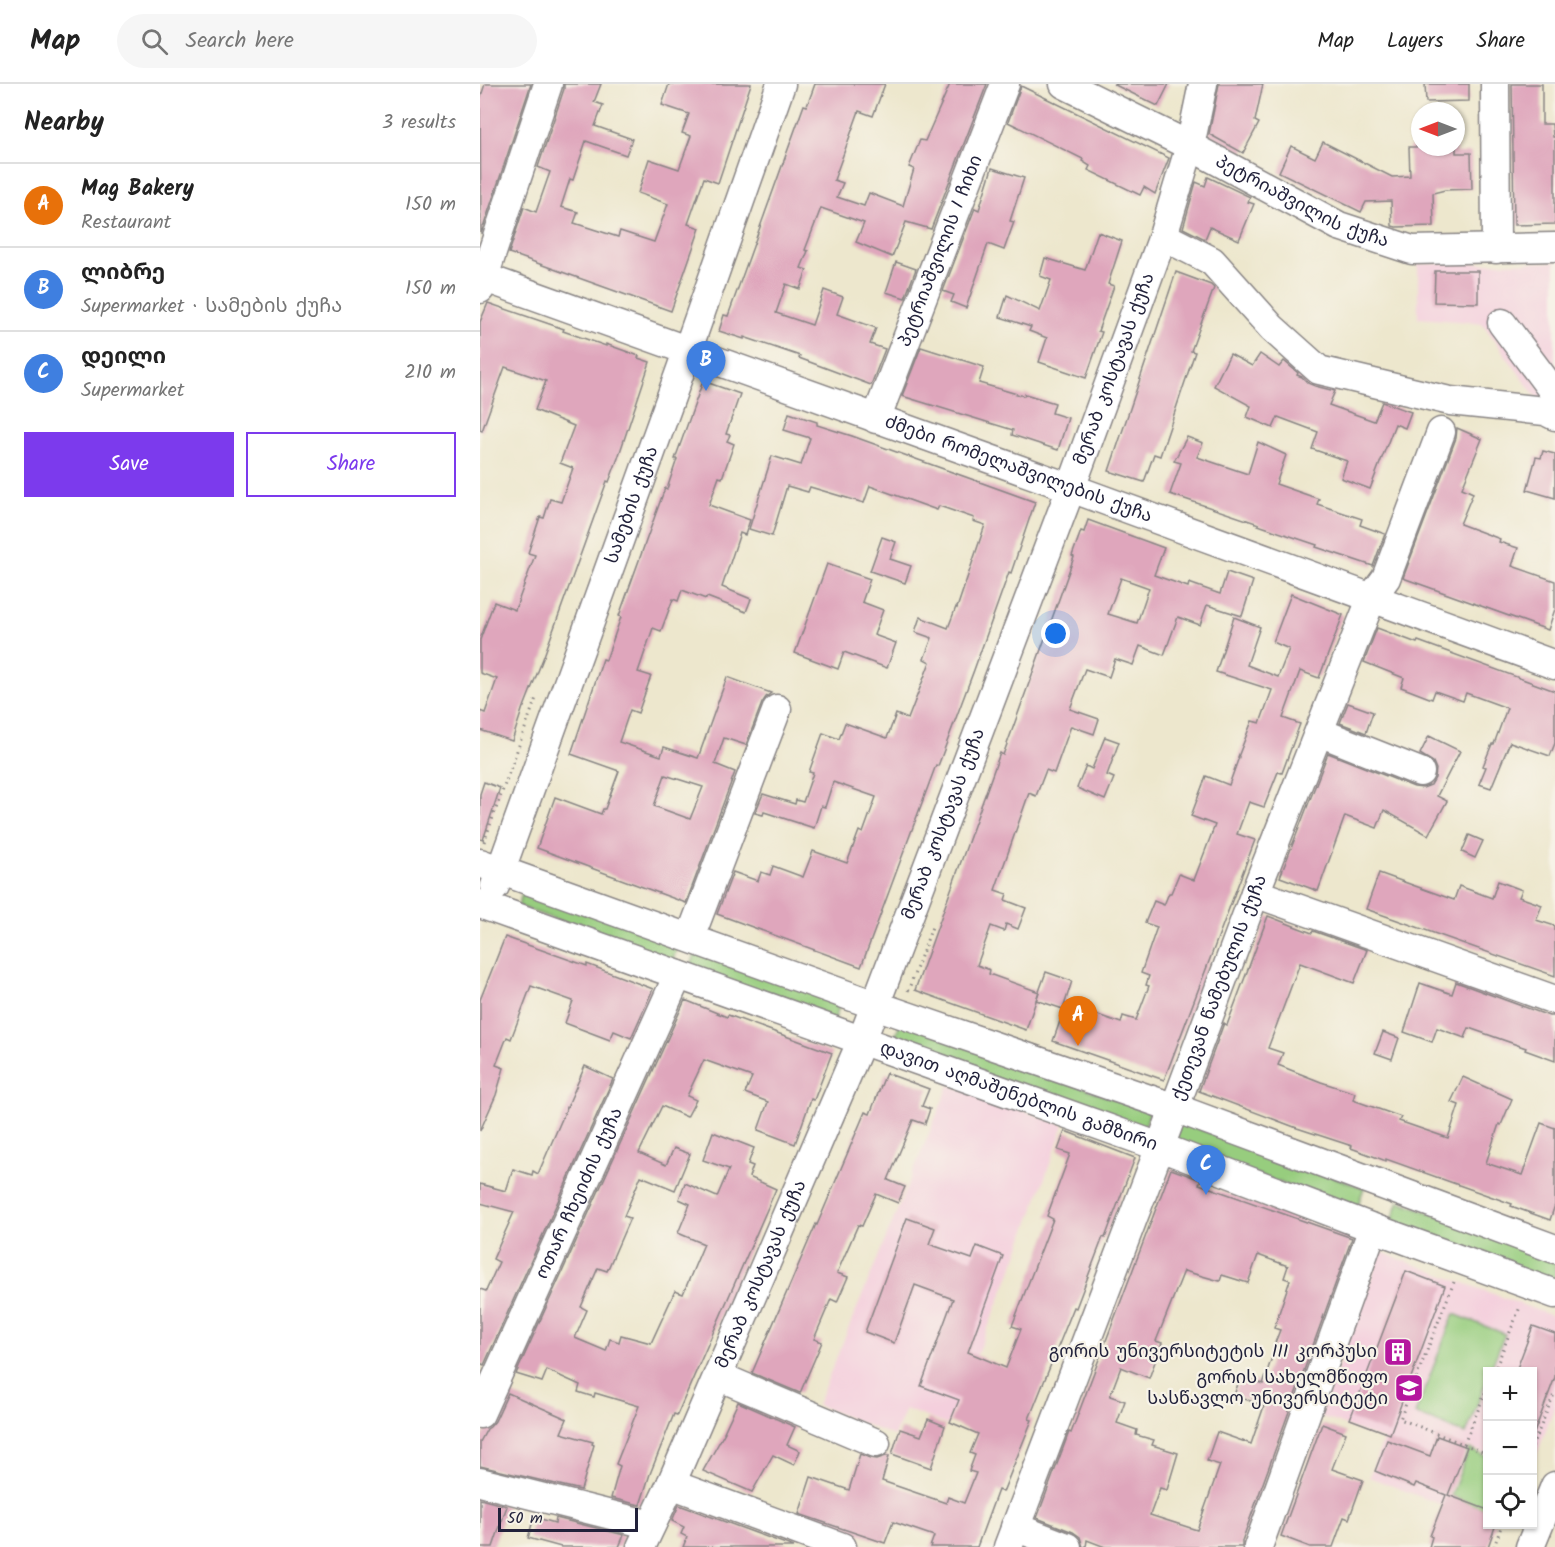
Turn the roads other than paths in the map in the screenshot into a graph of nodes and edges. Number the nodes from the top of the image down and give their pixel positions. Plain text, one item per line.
1 (548, 84) edge
2 (782, 84) edge
3 (1005, 84) edge
4 (1064, 84) edge
5 (1203, 84) edge
6 (1495, 84) edge
7 (1190, 146) junction
8 (1163, 236) junction
9 (1555, 247) edge
10 (1496, 249) junction
11 (481, 281) edge
12 (1502, 324) dead end
13 (687, 351) junction
14 (1555, 392) edge
15 (1555, 416) edge
16 (876, 418) junction
17 (1442, 432) dead end
18 (1071, 488) junction
19 (1372, 597) junction
20 (1555, 665) edge
21 (777, 709) dead end
22 (1319, 732) junction
23 (1420, 772) dead end
24 (490, 866) edge
25 (1255, 892) junction
26 (482, 912) edge
27 (690, 938) junction
28 (678, 975) junction
29 (1555, 1000) edge
30 (875, 1005) junction
31 (862, 1040) junction
32 (1175, 1108) junction
33 (1160, 1147) junction
34 (1373, 1228) junction
35 (1555, 1249) edge
36 (1555, 1294) edge
37 (717, 1376) junction
38 (480, 1414) edge
39 (876, 1443) dead end
40 (480, 1482) edge
41 (671, 1484) junction
42 (1552, 1503) edge
43 (646, 1536) edge
44 (1012, 1537) edge
45 (794, 1539) edge
46 (842, 1547) edge
47 (1067, 1547) edge
48 (1258, 1547) edge
49 (1530, 1547) edge

1 - 11 street
2 - 13 street, სამების ქუჩა
3 - 16 street, პეტრიაშვილის I ჩიხი
4 - 7 street, პეტრიაშვილის ქუჩა
5 - 7 street, მერაბ კოსტავას ქუჩა
6 - 10 street
7 - 8 street, მერაბ კოსტავას ქუჩა
7 - 10 street, პეტრიაშვილის ქუჩა
8 - 15 street
8 - 18 street, მერაბ კოსტავას ქუჩა
9 - 10 street, პეტრიაშვილის ქუჩა
11 - 13 street, ძმები რომელაშვილების ქუჩა
12 - 14 street
13 - 16 street, ძმები რომელაშვილების ქუჩა
13 - 24 street, სამების ქუჩა
16 - 18 street, ძმები რომელაშვილების ქუჩა
17 - 19 street, ქეთევან წამებულის ქუჩა
18 - 19 street, ძმები რომელაშვილების ქუჩა
18 - 30 street, მერაბ კოსტავას ქუჩა
19 - 20 street, ძმები რომელაშვილების ქუჩა
19 - 22 street, ქეთევან წამებულის ქუჩა
21 - 27 street
22 - 23 street
22 - 25 street, ქეთევან წამებულის ქუჩა
24 - 26 street, სამების ქუჩა
24 - 27 street, დავით აღმაშენებლის გამზირი
25 - 29 street
25 - 32 street, ქეთევან წამებულის ქუჩა
26 - 28 street, დავით აღმაშენებლის გამზირი
27 - 30 street, დავით აღმაშენებლის გამზირი
28 - 31 street, დავით აღმაშენებლის გამზირი
28 - 38 street, ოთარ ჩხეიძის ქუჩა
30 - 31 street, მერაბ კოსტავას ქუჩა
30 - 32 street, დავით აღმაშენებლის გამზირი
31 - 33 street, დავით აღმაშენებლის გამზირი
31 - 37 street, მერაბ კოსტავას ქუჩა
32 - 33 street, ქეთევან წამებულის ქუჩა
32 - 35 street, დავით აღმაშენებლის გამზირი
33 - 34 street, დავით აღმაშენებლის გამზირი
33 - 44 street, ქეთევან წამებულის ქუჩა
34 - 36 street, დავით აღმაშენებლის გამზირი
34 - 48 street
37 - 39 street
37 - 41 street, მერაბ კოსტავას ქუჩა
40 - 43 street
41 - 43 street, მერაბ კოსტავას ქუჩა
41 - 45 street
42 - 49 street
44 - 47 street
45 - 46 street

